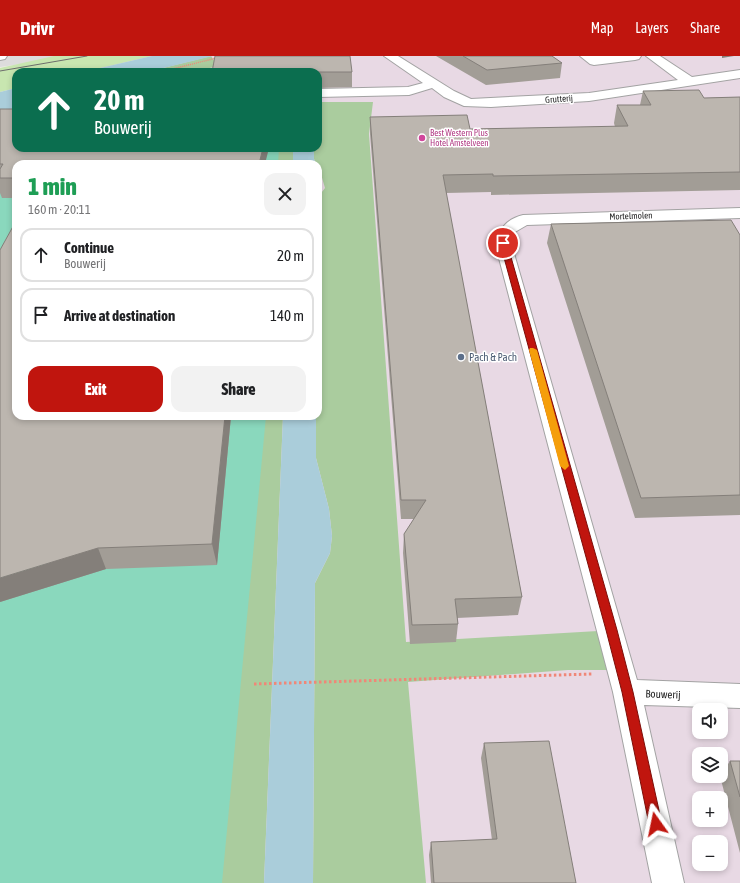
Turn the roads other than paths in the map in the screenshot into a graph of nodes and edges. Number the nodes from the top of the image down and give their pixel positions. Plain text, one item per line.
1 (390, 56) edge
2 (586, 56) edge
3 (635, 56) edge
4 (652, 56) edge
5 (692, 68) dead end
6 (740, 74) edge
7 (711, 79) junction
8 (690, 82) junction
9 (433, 84) junction
10 (322, 93) edge
11 (740, 213) edge
12 (625, 683) junction
13 (740, 696) edge
14 (668, 883) edge

1 - 9 street, Grutterij
2 - 3 street
4 - 8 street
5 - 7 street
6 - 7 street, Grutterij
7 - 8 street, Grutterij
8 - 9 street, Grutterij
9 - 10 street
11 - 12 street, Mortelmolen
12 - 13 street, Bouwerij
12 - 14 street

